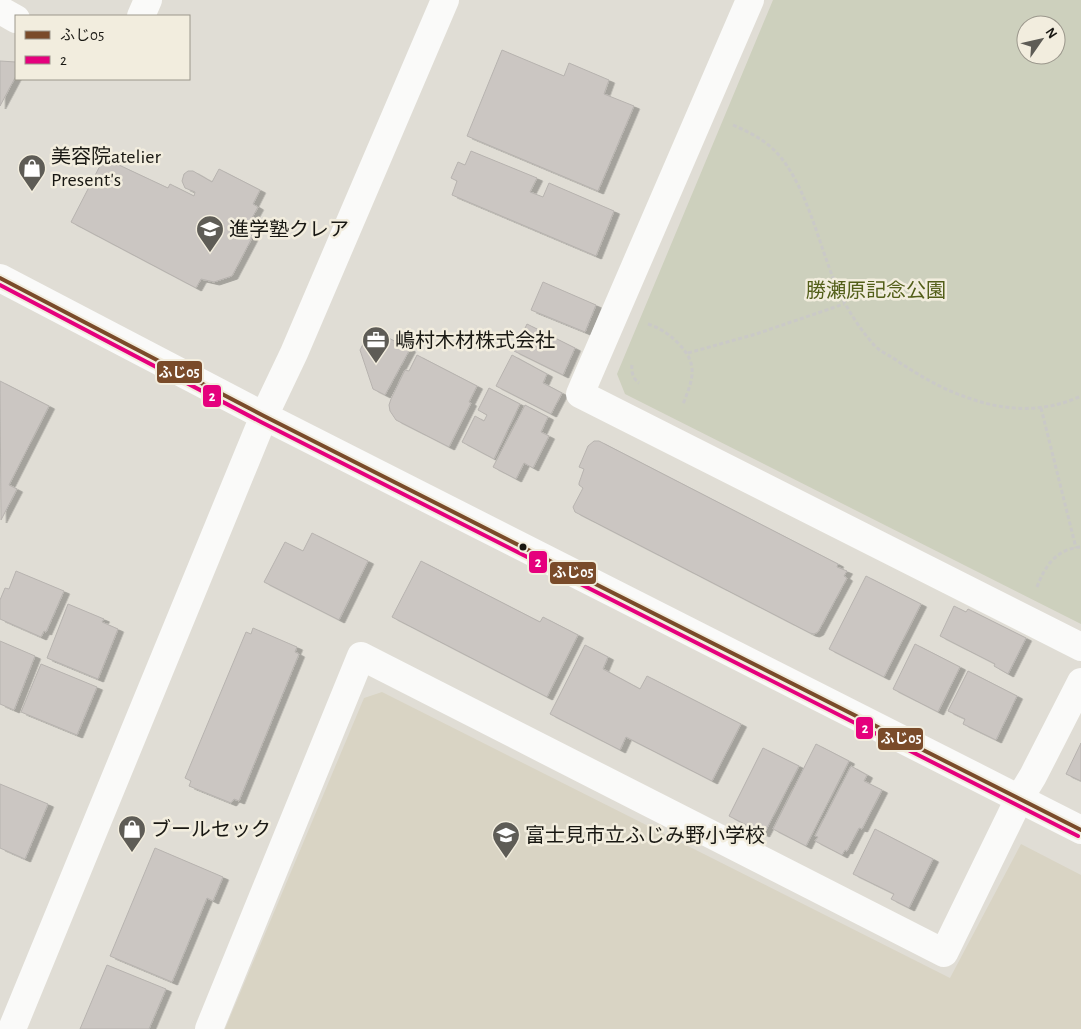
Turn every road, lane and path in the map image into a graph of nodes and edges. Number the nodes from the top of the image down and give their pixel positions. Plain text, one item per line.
1 (148, 0) edge
2 (445, 0) edge
3 (750, 0) edge
4 (0, 10) edge
5 (141, 15) edge
6 (15, 18) edge
7 (732, 125) dead end
8 (0, 278) edge
9 (844, 304) junction
10 (652, 315) dead end
11 (648, 324) junction
12 (645, 332) dead end
13 (688, 353) junction
14 (635, 357) dead end
15 (643, 385) dead end
16 (1081, 396) edge
17 (675, 400) dead end
18 (683, 404) junction
19 (1041, 408) junction
20 (692, 409) dead end
21 (264, 416) junction
22 (1081, 547) edge
23 (1076, 548) junction
24 (1028, 583) dead end
25 (1081, 647) edge
26 (1081, 682) edge
27 (1020, 799) junction
28 (1081, 830) edge
29 (12, 1029) edge
30 (209, 1029) edge

1 - 5 street
2 - 21 street
3 - 25 street
4 - 6 street
7 - 9 path
8 - 21 street
9 - 13 path
9 - 19 path
10 - 11 path
11 - 12 path
11 - 13 path
13 - 18 path
14 - 15 path
16 - 19 path
17 - 18 path
18 - 20 path
19 - 23 path
21 - 27 street
21 - 29 street
22 - 23 path
23 - 24 path
26 - 27 street
27 - 28 street
27 - 30 street

